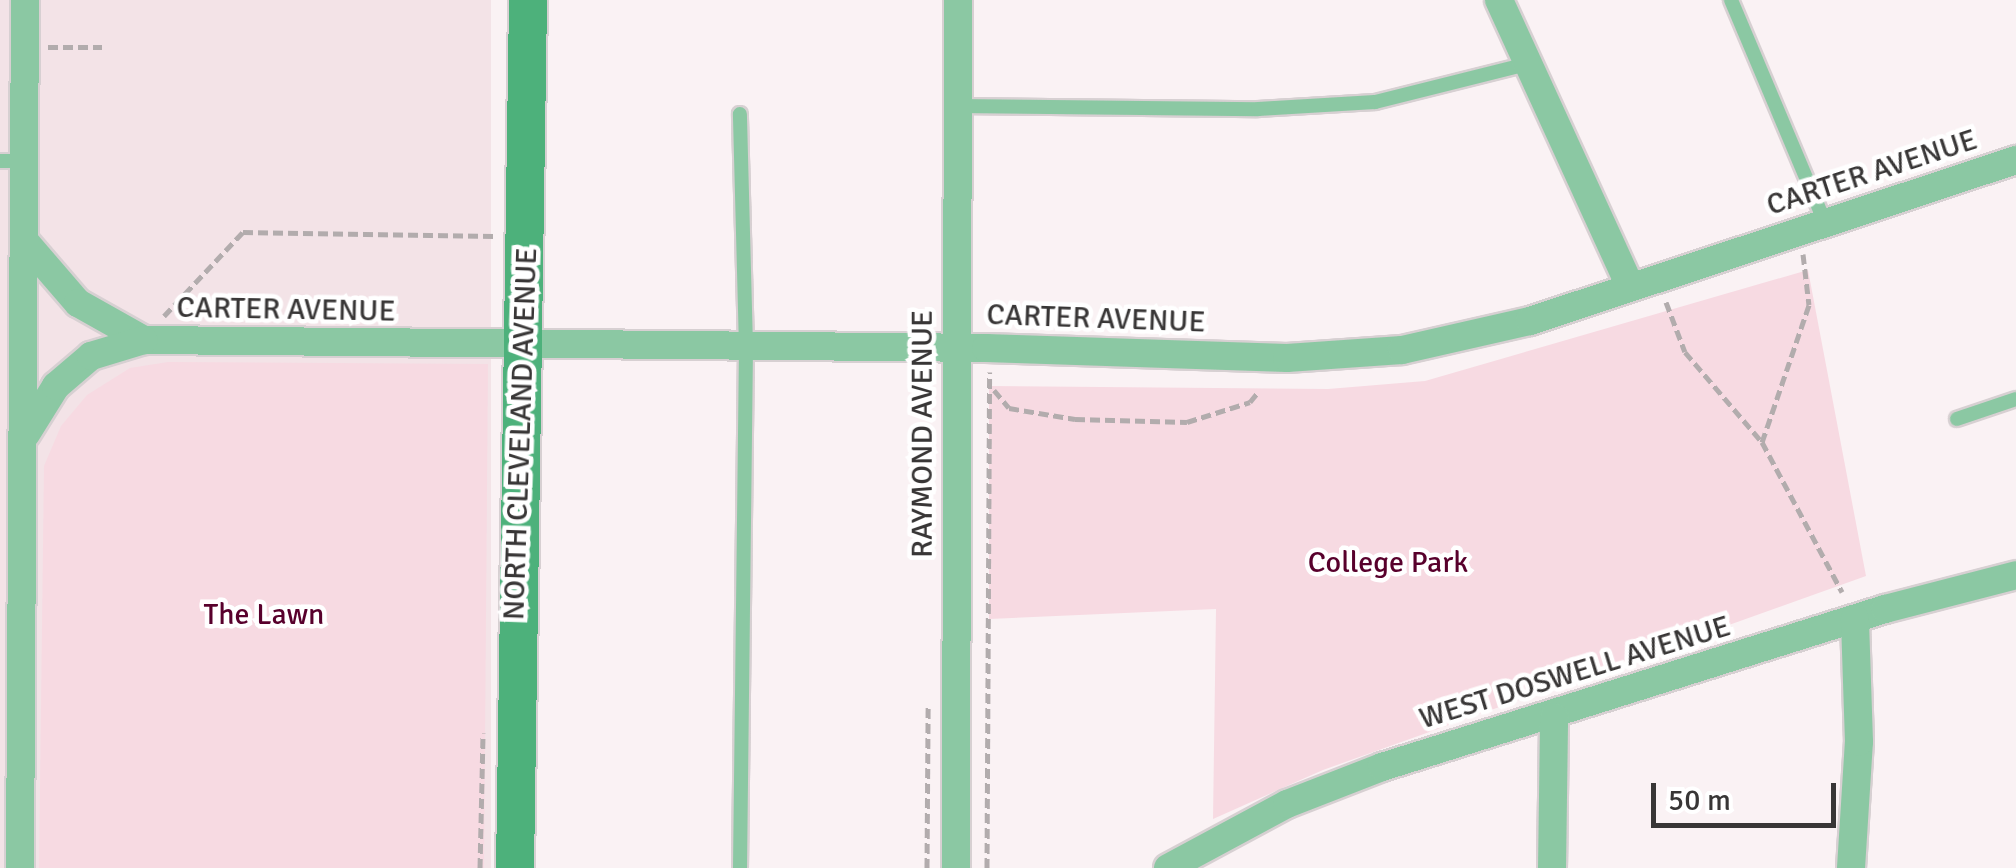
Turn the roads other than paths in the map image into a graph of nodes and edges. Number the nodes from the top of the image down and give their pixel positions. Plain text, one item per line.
1 (25, 0) edge
2 (528, 0) edge
3 (958, 0) edge
4 (1498, 0) edge
5 (1730, 0) edge
6 (1527, 64) junction
7 (957, 106) junction
8 (740, 114) dead end
9 (2016, 160) edge
10 (12, 161) edge
11 (1813, 227) junction
12 (27, 244) junction
13 (1628, 284) junction
14 (150, 332) junction
15 (526, 347) junction
16 (746, 347) junction
17 (956, 348) junction
18 (2016, 399) edge
19 (1957, 419) dead end
20 (23, 440) junction
21 (2016, 575) edge
22 (1855, 619) junction
23 (1554, 717) junction
24 (20, 868) edge
25 (514, 868) edge
26 (740, 868) edge
27 (956, 868) edge
28 (1168, 868) edge
29 (1552, 868) edge
30 (1850, 868) edge

1 - 10 street
2 - 15 main road, NORTH CLEVELAND AVENUE
3 - 7 street, RAYMOND AVENUE
4 - 6 street
5 - 11 lane
6 - 7 lane
6 - 13 street
7 - 17 street, RAYMOND AVENUE
8 - 16 lane
9 - 11 street, CARTER AVENUE
10 - 12 street
11 - 13 street, CARTER AVENUE
12 - 14 street, CARTER AVENUE
12 - 20 street
13 - 17 street, CARTER AVENUE
14 - 15 street, CARTER AVENUE
14 - 20 street, CARTER AVENUE
15 - 16 street, CARTER AVENUE
15 - 25 main road, NORTH CLEVELAND AVENUE
16 - 17 street, CARTER AVENUE
16 - 26 lane
17 - 27 street, RAYMOND AVENUE
18 - 19 lane
20 - 24 street
21 - 22 street, WEST DOSWELL AVENUE
22 - 23 street, WEST DOSWELL AVENUE
22 - 30 street
23 - 28 street, WEST DOSWELL AVENUE
23 - 29 street

